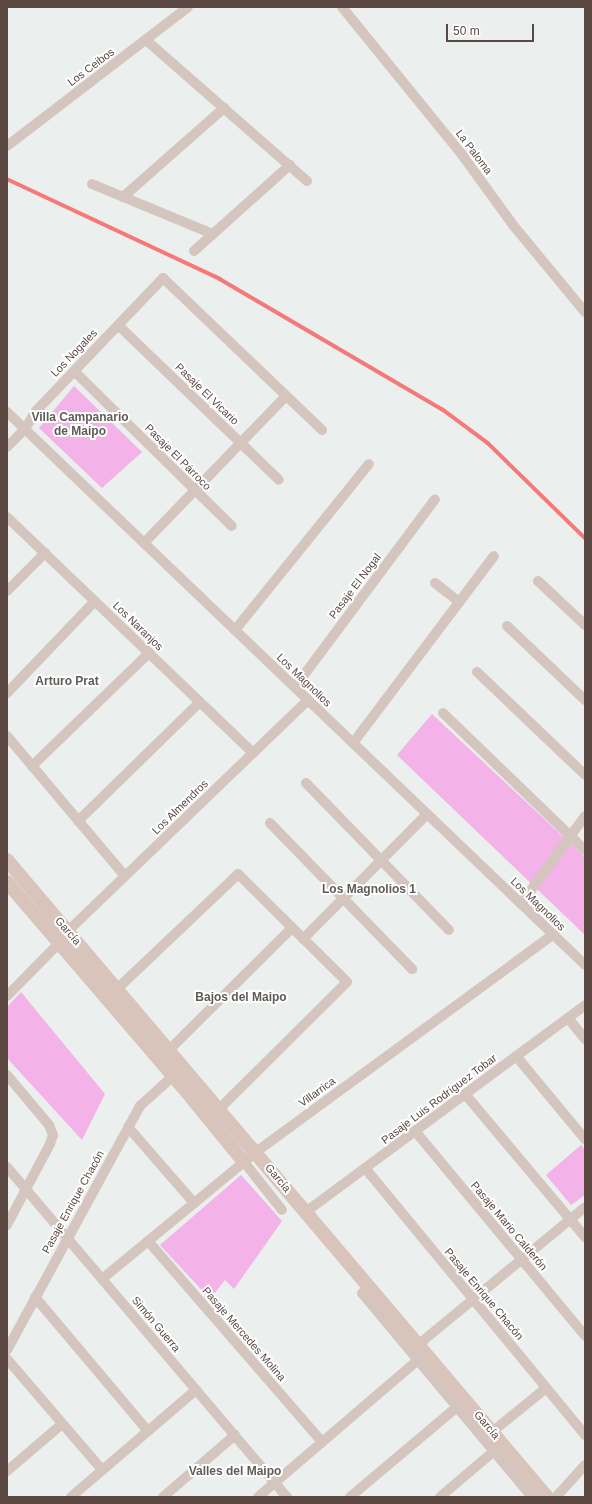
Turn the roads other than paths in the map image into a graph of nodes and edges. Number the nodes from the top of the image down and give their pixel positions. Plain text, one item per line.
1 (188, 7) edge
2 (342, 7) edge
3 (146, 40) junction
4 (224, 108) junction
5 (7, 146) edge
6 (290, 165) junction
7 (307, 181) dead end
8 (92, 184) dead end
9 (123, 197) junction
10 (213, 234) junction
11 (194, 251) dead end
12 (585, 312) edge
13 (118, 325) junction
14 (74, 371) junction
15 (286, 396) junction
16 (7, 412) edge
17 (25, 429) junction
18 (322, 430) dead end
19 (240, 442) junction
20 (7, 447) edge
21 (369, 464) dead end
22 (279, 480) dead end
23 (195, 490) junction
24 (435, 499) dead end
25 (7, 517) edge
26 (232, 526) dead end
27 (144, 543) junction
28 (45, 553) junction
29 (494, 556) dead end
30 (538, 581) dead end
31 (435, 583) dead end
32 (7, 591) edge
33 (95, 601) junction
34 (460, 602) junction
35 (585, 625) edge
36 (507, 626) dead end
37 (235, 630) junction
38 (149, 653) junction
39 (477, 672) dead end
40 (295, 687) junction
41 (7, 693) edge
42 (308, 700) junction
43 (585, 700) edge
44 (200, 702) junction
45 (443, 713) dead end
46 (7, 736) edge
47 (353, 743) junction
48 (253, 753) junction
49 (32, 766) junction
50 (585, 775) edge
51 (306, 783) dead end
52 (427, 814) junction
53 (585, 816) edge
54 (78, 821) junction
55 (270, 822) dead end
56 (570, 836) junction
57 (585, 850) edge
58 (7, 860) edge
59 (381, 860) junction
60 (125, 876) junction
61 (7, 882) edge
62 (343, 898) junction
63 (521, 904) junction
64 (292, 928) junction
65 (449, 930) dead end
66 (68, 931) junction
67 (553, 935) junction
68 (303, 939) junction
69 (59, 943) junction
70 (585, 965) edge
71 (412, 969) dead end
72 (117, 989) junction
73 (9, 991) edge
74 (585, 1005) edge
75 (568, 1018) junction
76 (585, 1039) edge
77 (169, 1050) junction
78 (516, 1056) junction
79 (7, 1075) edge
80 (173, 1076) junction
81 (465, 1094) junction
82 (220, 1109) junction
83 (128, 1127) junction
84 (415, 1131) junction
85 (585, 1139) edge
86 (256, 1152) junction
87 (244, 1162) junction
88 (7, 1167) edge
89 (365, 1168) junction
90 (26, 1189) junction
91 (194, 1203) junction
92 (585, 1207) edge
93 (282, 1210) dead end
94 (306, 1211) junction
95 (570, 1219) junction
96 (7, 1226) edge
97 (67, 1237) junction
98 (585, 1237) edge
99 (148, 1241) junction
100 (522, 1259) junction
101 (102, 1279) junction
102 (362, 1293) dead end
103 (35, 1297) junction
104 (473, 1299) junction
105 (585, 1336) edge
106 (419, 1344) junction
107 (7, 1350) edge
108 (7, 1359) edge
109 (418, 1360) junction
110 (546, 1388) junction
111 (196, 1390) junction
112 (457, 1407) junction
113 (62, 1424) junction
114 (148, 1431) junction
115 (492, 1432) junction
116 (235, 1435) junction
117 (585, 1435) edge
118 (322, 1442) junction
119 (494, 1451) junction
120 (585, 1465) edge
121 (102, 1470) junction
122 (7, 1471) edge
123 (275, 1483) junction
124 (71, 1497) edge
125 (163, 1497) edge
126 (258, 1497) edge
127 (287, 1497) edge
128 (350, 1497) edge
129 (440, 1497) edge
130 (532, 1497) edge
131 (547, 1497) edge
132 (556, 1497) edge

1 - 3 street, Los Ceibos
2 - 12 street, La Paloma
3 - 4 street
3 - 5 street, Los Ceibos
4 - 6 street
4 - 9 street
6 - 7 street
6 - 10 street
8 - 9 street
9 - 10 street
10 - 11 street
13 - 14 street, Los Nogales
13 - 15 street, Los Nogales
13 - 19 street, Pasaje El Vicario
14 - 17 street, Los Nogales
14 - 23 street, Pasaje El Párroco
15 - 18 street
15 - 19 street
16 - 17 street, Los Magnolios
17 - 20 street, Los Nogales
17 - 27 street, Los Magnolios
19 - 22 street, Pasaje El Vicario
19 - 23 street
21 - 37 street
23 - 26 street, Pasaje El Párroco
23 - 27 street
24 - 40 street, Pasaje El Nogal
25 - 28 street, Los Naranjos
27 - 37 street, Los Magnolios
28 - 32 street
28 - 33 street, Los Naranjos
29 - 34 street
30 - 35 street
31 - 34 street
33 - 38 street, Los Naranjos
33 - 41 street
34 - 47 street
36 - 43 street
37 - 40 street, Los Magnolios
38 - 44 street, Los Naranjos
38 - 49 street
39 - 50 street
40 - 42 street, Los Magnolios
42 - 47 street, Los Magnolios
42 - 48 street, Los Almendros
44 - 48 street, Los Naranjos
44 - 54 street
45 - 56 street
46 - 49 street
47 - 52 street, Los Magnolios
48 - 60 street, Los Almendros
49 - 54 street
51 - 59 street
52 - 59 street
52 - 63 street, Los Magnolios
53 - 56 street
54 - 60 street
55 - 62 street
56 - 57 street
56 - 63 street
58 - 66 street, García
59 - 62 street
59 - 65 street
60 - 66 street, Los Almendros
61 - 69 street, García
62 - 68 street
62 - 71 street
63 - 67 street, Los Magnolios
64 - 68 street
64 - 72 street
64 - 77 street
66 - 72 street, García
67 - 70 street, Los Magnolios
67 - 86 street, Villarrica
68 - 82 street
69 - 73 street
69 - 80 street, García
72 - 77 street, García
74 - 75 street, Pasaje Luis Rodríguez Tobar
75 - 76 street
75 - 78 street, Pasaje Luis Rodríguez Tobar
77 - 82 street, García
78 - 81 street, Pasaje Luis Rodríguez Tobar
78 - 85 street
79 - 90 street
80 - 83 street, Pasaje Enrique Chacón
80 - 87 street, García
81 - 84 street, Pasaje Luis Rodríguez Tobar
81 - 95 street
82 - 86 street, García
83 - 91 street
83 - 97 street, Pasaje Enrique Chacón
84 - 89 street, Pasaje Luis Rodríguez Tobar
84 - 100 street, Pasaje Mario Calderón
86 - 87 street, Villarrica
86 - 94 street, García
87 - 91 street, Villarrica
87 - 93 street, García
88 - 90 street, Simón Guerra
89 - 94 street, Pasaje Luis Rodríguez Tobar
89 - 104 street, Pasaje Enrique Chacón
90 - 96 street
90 - 97 street, Simón Guerra
91 - 99 street, Villarrica
92 - 95 street
94 - 106 street, García
95 - 98 street
95 - 100 street
97 - 101 street, Simón Guerra
97 - 103 street, Pasaje Enrique Chacón
99 - 101 street, Villarrica
99 - 118 street, Pasaje Mercedes Molina
100 - 104 street
100 - 105 street, Pasaje Mario Calderón
101 - 111 street, Simón Guerra
102 - 109 street, García
103 - 107 street, Pasaje Enrique Chacón
103 - 114 street
104 - 106 street
104 - 110 street, Pasaje Enrique Chacón
106 - 115 street, García
108 - 113 street
109 - 112 street, García
109 - 118 street
110 - 115 street
110 - 117 street, Pasaje Enrique Chacón
111 - 114 street
111 - 116 street, Simón Guerra
112 - 119 street, García
112 - 128 street
113 - 121 street
113 - 122 street
114 - 121 street
115 - 131 street, García
116 - 123 street, Simón Guerra
116 - 125 street
118 - 123 street
119 - 129 street
119 - 130 street, García
120 - 132 street
121 - 124 street
123 - 126 street
123 - 127 street, Simón Guerra

